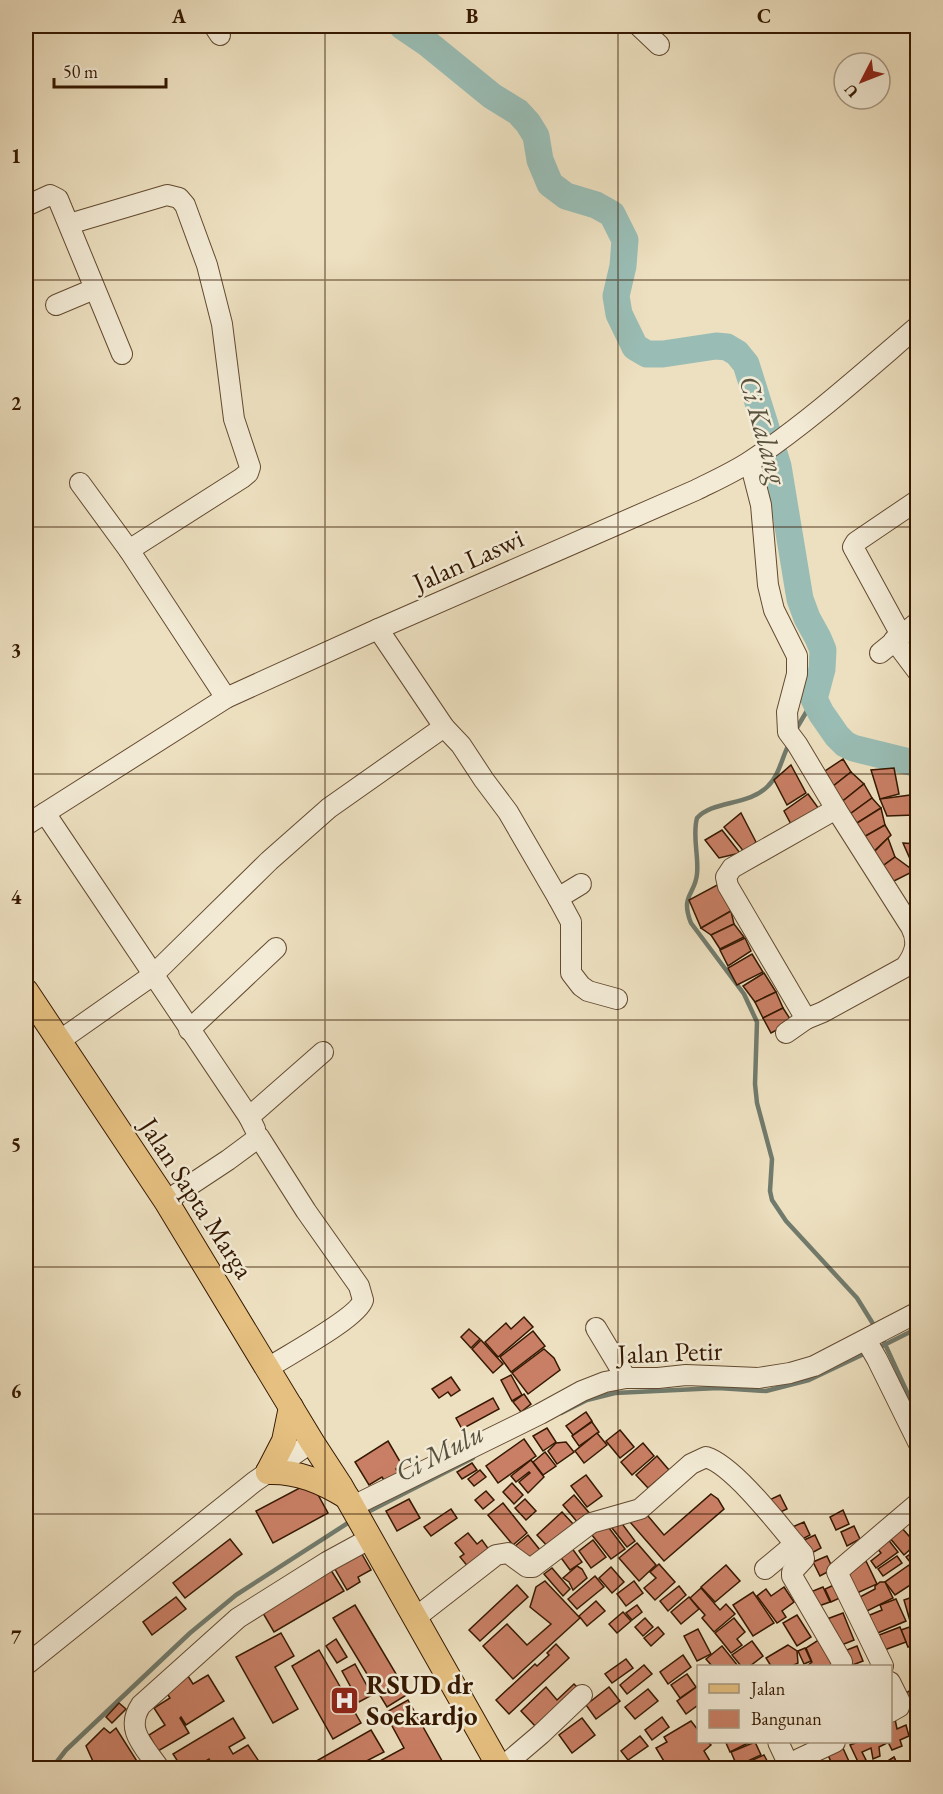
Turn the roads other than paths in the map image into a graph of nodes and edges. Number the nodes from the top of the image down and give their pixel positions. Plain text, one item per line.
1 (639, 26) edge
2 (659, 45) dead end
3 (26, 206) edge
4 (69, 224) junction
5 (94, 289) junction
6 (56, 305) dead end
7 (918, 326) edge
8 (122, 354) dead end
9 (754, 459) junction
10 (80, 483) dead end
11 (914, 510) edge
12 (129, 550) junction
13 (918, 622) edge
14 (378, 629) junction
15 (891, 643) junction
16 (918, 672) edge
17 (226, 698) junction
18 (444, 727) junction
19 (836, 809) junction
20 (45, 813) junction
21 (26, 825) edge
22 (581, 884) dead end
23 (558, 898) junction
24 (276, 948) dead end
25 (153, 975) junction
26 (26, 991) edge
27 (617, 999) dead end
28 (806, 1019) junction
29 (189, 1030) junction
30 (786, 1033) dead end
31 (58, 1041) junction
32 (323, 1052) dead end
33 (249, 1117) junction
34 (259, 1137) junction
35 (166, 1201) junction
36 (918, 1312) edge
37 (596, 1328) dead end
38 (869, 1345) junction
39 (268, 1368) junction
40 (626, 1378) junction
41 (291, 1407) junction
42 (312, 1442) junction
43 (918, 1442) edge
44 (268, 1472) junction
45 (918, 1503) edge
46 (352, 1504) junction
47 (370, 1537) junction
48 (795, 1544) junction
49 (765, 1569) dead end
50 (415, 1618) junction
51 (26, 1665) edge
52 (841, 1665) edge
53 (883, 1665) edge
54 (892, 1684) edge
55 (582, 1695) dead end
56 (892, 1711) edge
57 (778, 1743) edge
58 (833, 1743) edge
59 (796, 1766) edge
60 (159, 1768) edge
61 (500, 1768) edge

1 - 2 street
3 - 4 street
4 - 5 street
4 - 12 street
5 - 6 street
5 - 8 street
7 - 9 street, Jalan Laswi
9 - 14 street, Jalan Laswi
9 - 19 street
10 - 12 street
11 - 15 street
12 - 17 street
13 - 15 street
14 - 17 street, Jalan Laswi
14 - 18 street
15 - 16 street
17 - 20 street, Jalan Laswi
18 - 23 street
18 - 25 street
19 - 28 street
19 - 28 street
20 - 21 street, Jalan Laswi
20 - 25 street
22 - 23 street
23 - 27 street
24 - 29 street
25 - 29 street
25 - 31 street
26 - 31 main road, Jalan Sapta Marga
28 - 30 street
29 - 33 street
31 - 35 main road, Jalan Sapta Marga
32 - 33 street
33 - 34 street
34 - 35 street
34 - 39 street
35 - 39 main road, Jalan Sapta Marga
36 - 38 street, Jalan Petir
37 - 40 street
38 - 40 street, Jalan Petir
38 - 43 street
39 - 41 main road, Jalan Sapta Marga
40 - 46 street, Jalan Petir
41 - 42 main road, Jalan Sapta Marga
41 - 44 main road
42 - 44 street
42 - 46 main road, Jalan Sapta Marga
44 - 46 main road
44 - 51 street
45 - 53 street
46 - 47 main road, Jalan Sapta Marga
47 - 50 main road, Jalan Sapta Marga
47 - 60 street
48 - 49 street
48 - 50 street
48 - 52 street
50 - 61 main road, Jalan Sapta Marga
54 - 56 street
55 - 61 street
57 - 59 street
58 - 59 street

